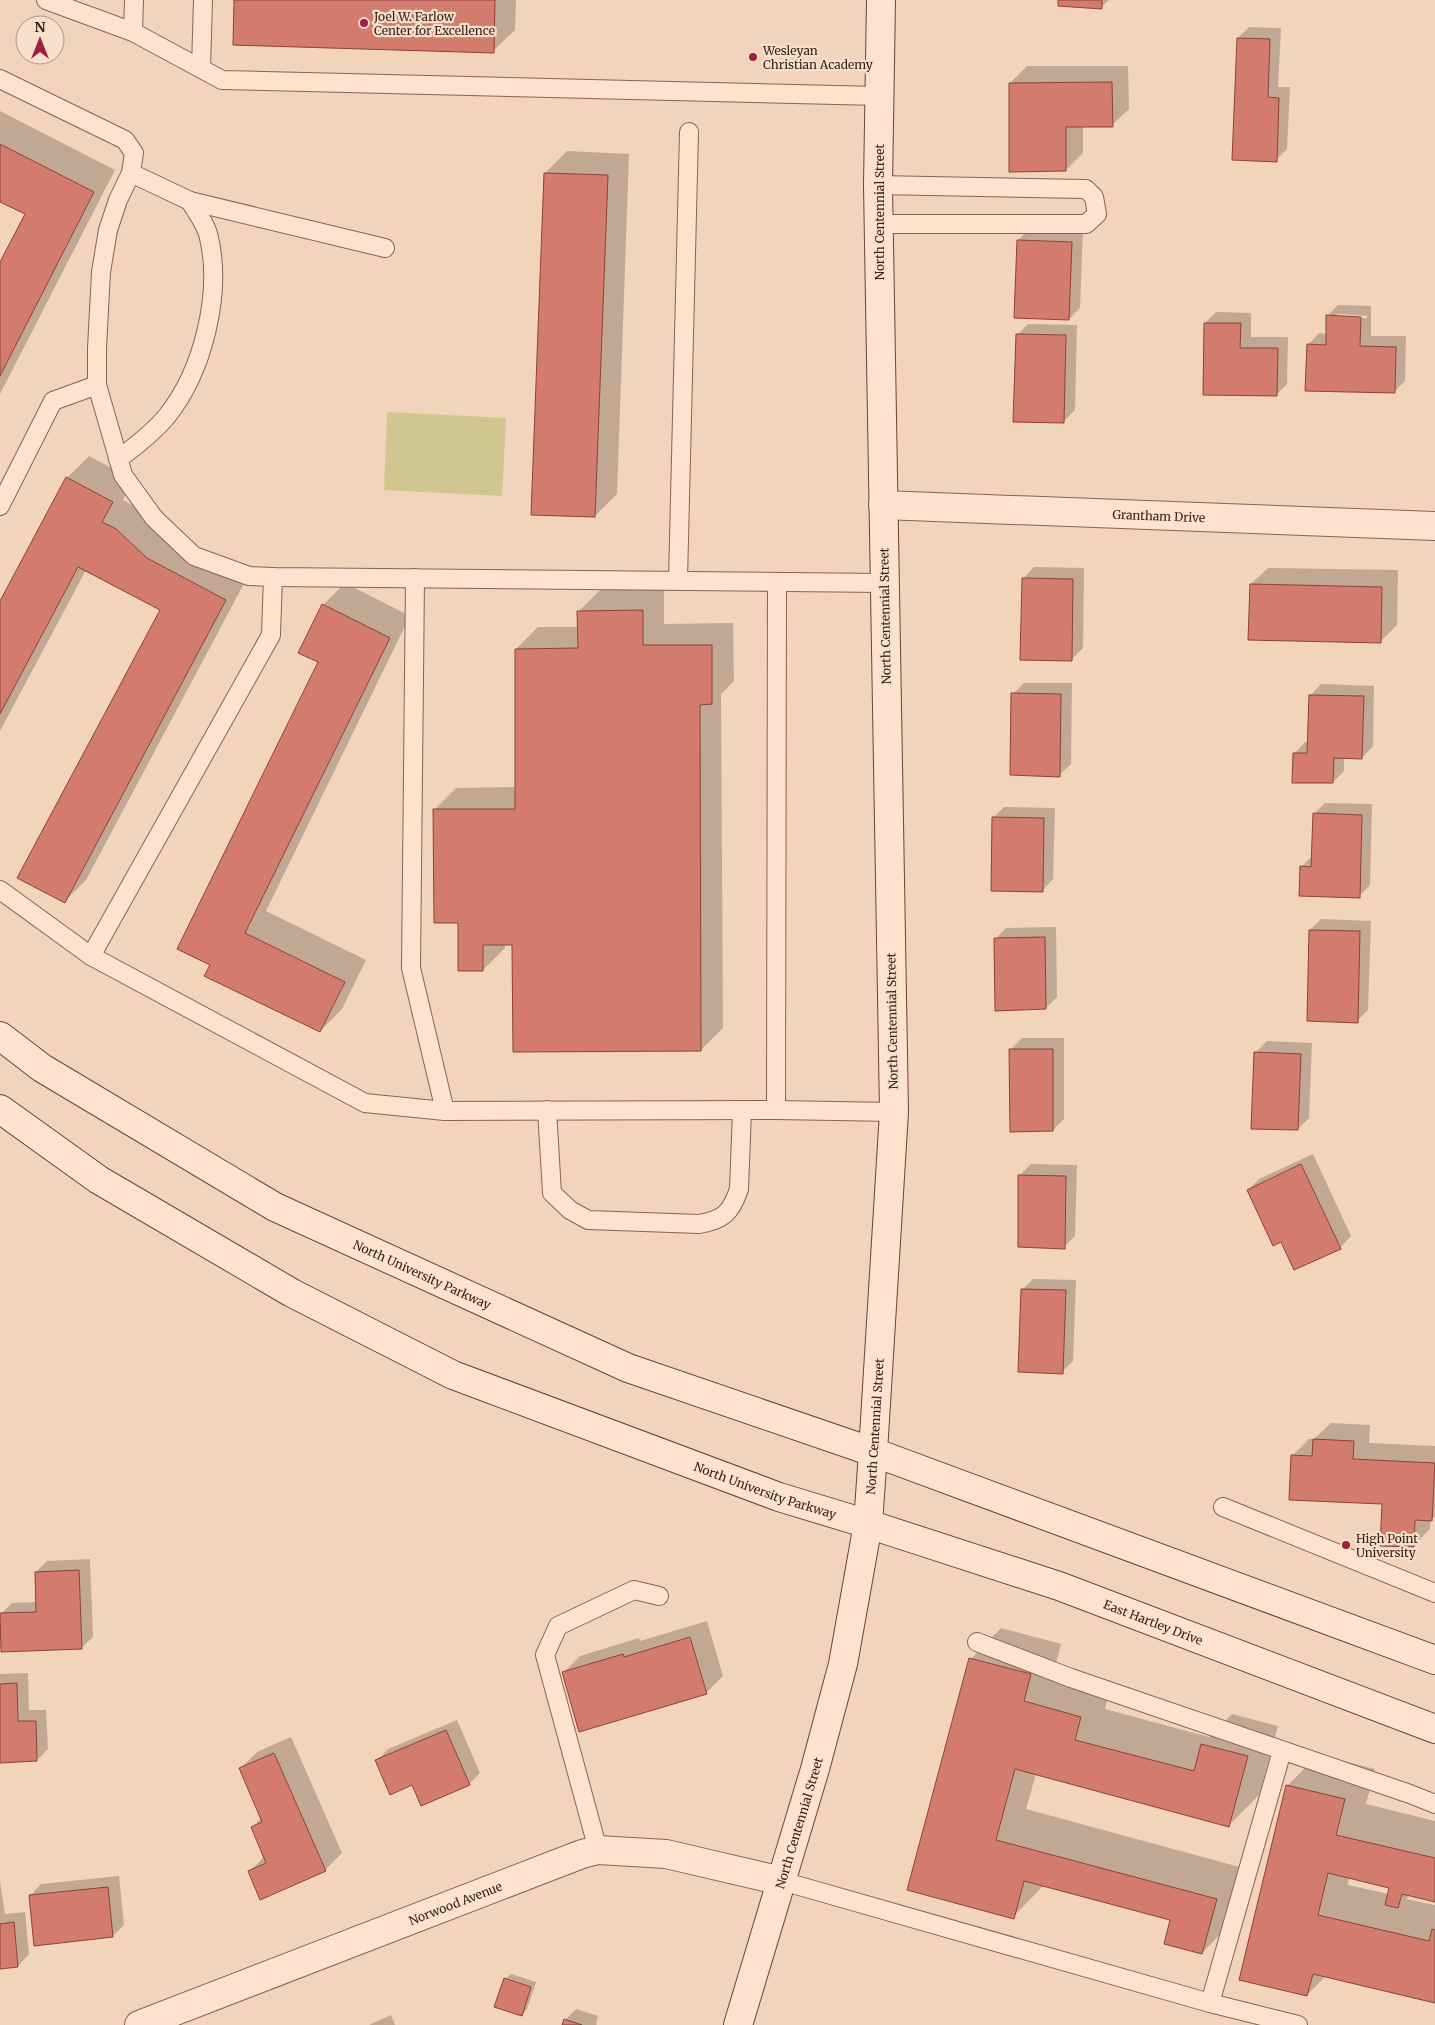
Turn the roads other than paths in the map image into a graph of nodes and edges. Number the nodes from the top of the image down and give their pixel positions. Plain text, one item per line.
1 (46, 0) edge
2 (134, 0) edge
3 (203, 0) edge
4 (881, 0) edge
5 (133, 32) junction
6 (201, 68) junction
7 (0, 79) edge
8 (879, 96) junction
9 (689, 132) dead end
10 (131, 173) junction
11 (878, 185) junction
12 (190, 201) junction
13 (879, 224) junction
14 (385, 248) dead end
15 (97, 385) junction
16 (118, 459) junction
17 (883, 505) junction
18 (0, 506) edge
19 (1435, 526) edge
20 (273, 577) junction
21 (415, 578) junction
22 (678, 580) junction
23 (777, 582) junction
24 (884, 583) junction
25 (0, 890) edge
26 (91, 956) junction
27 (0, 1036) edge
28 (0, 1109) edge
29 (547, 1110) junction
30 (742, 1110) junction
31 (776, 1110) junction
32 (445, 1111) junction
33 (894, 1112) junction
34 (874, 1452) junction
35 (1223, 1507) dead end
36 (868, 1524) junction
37 (1435, 1593) edge
38 (660, 1596) dead end
39 (977, 1642) dead end
40 (1435, 1660) edge
41 (1435, 1729) edge
42 (1282, 1751) junction
43 (1435, 1804) edge
44 (598, 1850) junction
45 (782, 1881) junction
46 (1210, 2003) junction
47 (139, 2025) edge
48 (738, 2025) edge
49 (1298, 2025) edge

1 - 5 lane
2 - 5 lane
3 - 6 lane
4 - 8 main road, North Centennial Street
5 - 6 lane
6 - 8 lane
7 - 10 lane
8 - 11 main road, North Centennial Street
9 - 22 lane
10 - 12 lane
10 - 15 lane
11 - 13 main road, North Centennial Street
11 - 13 lane
12 - 14 lane
12 - 16 lane
13 - 17 main road, North Centennial Street
15 - 16 lane
15 - 18 lane
16 - 20 lane
17 - 19 main road, Grantham Drive
17 - 24 main road, North Centennial Street
20 - 21 lane
20 - 26 lane
21 - 22 lane
21 - 32 lane
22 - 23 lane
23 - 24 lane
23 - 31 lane
24 - 33 main road, North Centennial Street
25 - 26 lane
26 - 32 lane
27 - 34 main road, North University Parkway
28 - 36 main road, North University Parkway
29 - 30 lane
29 - 30 lane
29 - 32 lane
30 - 31 lane
31 - 33 lane
33 - 34 main road, North Centennial Street
34 - 36 main road, North Centennial Street
34 - 40 main road
35 - 37 lane
36 - 41 main road, East Hartley Drive
36 - 45 main road, North Centennial Street
38 - 44 lane
39 - 42 lane
42 - 43 lane
42 - 46 lane
44 - 45 main road, Norwood Avenue
44 - 47 main road, Norwood Avenue
45 - 46 lane
45 - 48 main road, North Centennial Street
46 - 49 lane

